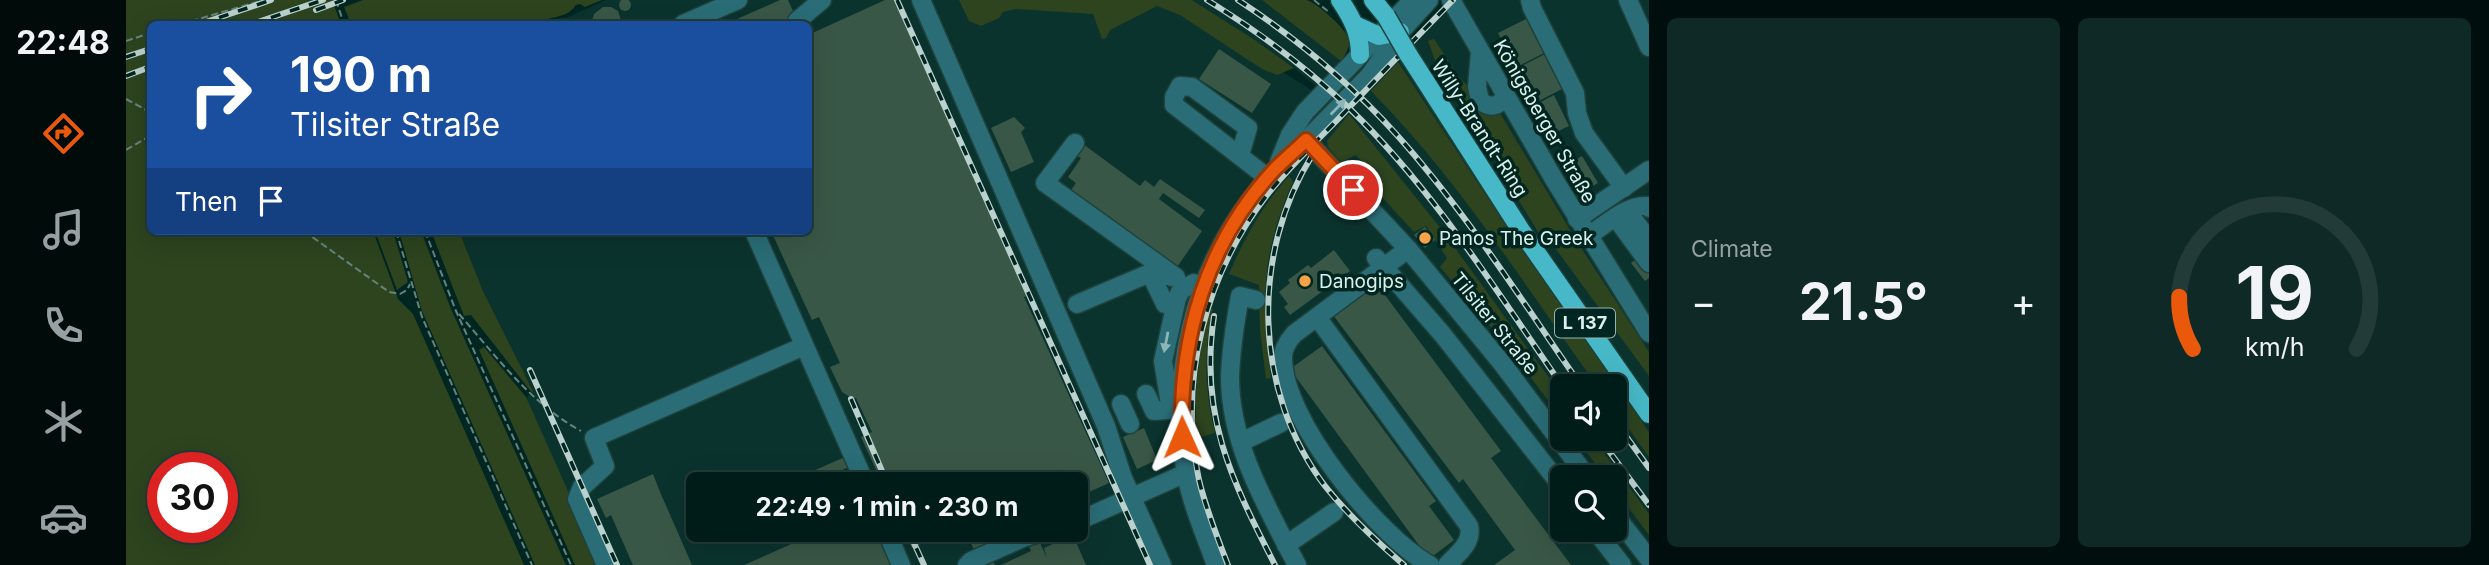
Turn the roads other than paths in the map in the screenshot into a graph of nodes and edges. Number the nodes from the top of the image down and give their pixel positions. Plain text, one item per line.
1 (738, 0) edge
2 (822, 0) edge
3 (921, 0) edge
4 (1340, 0) edge
5 (1373, 0) edge
6 (1413, 0) edge
7 (1429, 0) edge
8 (1530, 0) edge
9 (1628, 0) edge
10 (1455, 7) edge
11 (1384, 8) edge
12 (690, 21) edge
13 (797, 21) dead end
14 (1355, 25) junction
15 (1404, 28) junction
16 (1379, 36) junction
17 (1649, 47) edge
18 (1360, 55) junction
19 (1322, 94) junction
20 (1306, 140) junction
21 (1075, 143) dead end
22 (1240, 155) dead end
23 (1649, 170) edge
24 (1272, 173) junction
25 (1624, 188) junction
26 (1649, 208) edge
27 (1622, 215) junction
28 (1577, 219) junction
29 (756, 235) edge
30 (1588, 236) junction
31 (1649, 240) edge
32 (1408, 249) junction
33 (1380, 263) junction
34 (1649, 263) edge
35 (1150, 273) junction
36 (1176, 277) junction
37 (1199, 285) junction
38 (1256, 300) dead end
39 (1077, 304) dead end
40 (1174, 306) junction
41 (1317, 317) junction
42 (1648, 328) edge
43 (1479, 335) junction
44 (804, 346) junction
45 (1457, 353) junction
46 (1146, 394) dead end
47 (1121, 404) dead end
48 (1181, 408) junction
49 (1649, 414) edge
50 (1281, 423) dead end
51 (1130, 424) dead end
52 (1241, 442) junction
53 (1578, 465) edge
54 (1550, 471) edge
55 (860, 472) edge
56 (1186, 473) junction
57 (1132, 498) junction
58 (1334, 512) dead end
59 (1088, 517) edge
60 (1627, 530) edge
61 (891, 542) edge
62 (1006, 542) edge
63 (1604, 542) edge
64 (1286, 545) junction
65 (1649, 559) edge
66 (606, 565) edge
67 (901, 565) edge
68 (967, 565) edge
69 (1162, 565) edge
70 (1216, 565) edge
71 (1297, 565) edge
72 (1430, 565) edge
73 (1447, 565) edge
74 (1622, 565) edge

1 - 12 street
2 - 13 street
3 - 57 street
4 - 14 main road
5 - 11 main road, Willy-Brandt-Ring / L 137
6 - 16 street
7 - 15 street
8 - 25 street
9 - 17 street
10 - 15 street
10 - 28 street, Königsberger Straße
11 - 49 main road, Willy-Brandt-Ring / L 137, bridge
14 - 16 main road
14 - 18 main road
15 - 16 main road
20 -> 15 street
16 - 18 street
18 - 19 street
19 - 20 street
19 - 24 street
20 - 24 street
20 - 32 street, Tilsiter Straße
21 - 36 street
22 - 24 street
23 - 25 street
24 - 37 street
25 - 28 street
26 - 27 street
27 - 30 street
27 - 31 street
27 - 34 street
28 - 30 street, Königsberger Straße
29 - 44 street
30 - 42 street, Königsberger Straße
32 - 33 street
32 - 43 street, Tilsiter Straße
33 - 41 street
33 - 45 street
35 - 36 street
35 - 39 street
35 - 40 street
36 - 37 street
37 - 40 street
37 - 48 street
38 - 52 street
40 -> 48 street
41 - 72 street
41 - 73 street
43 - 45 street
43 - 53 street, Tilsiter Straße
44 - 55 street
44 - 66 street
45 - 54 street
46 - 48 street
47 - 51 street
48 - 56 street
50 - 52 street
52 - 64 street
56 - 57 street
56 - 70 street
57 - 59 street
57 - 69 street
58 - 64 street
60 - 65 street
61 - 67 street
62 - 68 street
63 - 74 street
64 - 71 street

